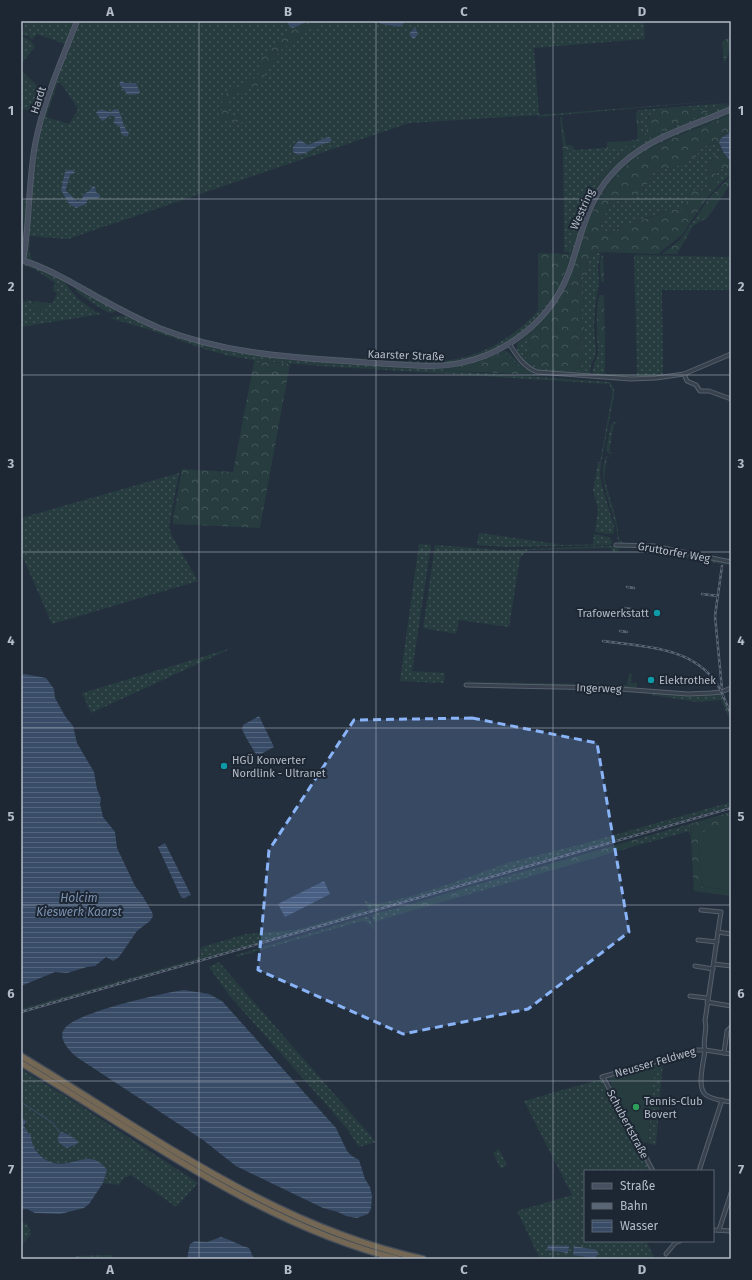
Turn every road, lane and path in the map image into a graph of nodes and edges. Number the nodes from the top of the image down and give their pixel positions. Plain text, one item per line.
1 (77, 21) edge
2 (731, 109) edge
3 (22, 260) edge
4 (198, 341) joint
5 (510, 345) junction
6 (731, 354) edge
7 (684, 374) junction
8 (731, 400) edge
9 (616, 545) dead end
10 (731, 562) edge
11 (466, 685) dead end
12 (731, 688) edge
13 (701, 910) dead end
14 (718, 932) junction
15 (731, 934) edge
16 (698, 940) dead end
17 (717, 942) junction
18 (714, 964) junction
19 (695, 966) dead end
20 (731, 966) edge
21 (713, 969) junction
22 (690, 996) dead end
23 (707, 1000) junction
24 (731, 1006) edge
25 (731, 1027) edge
26 (705, 1050) junction
27 (724, 1053) junction
28 (731, 1054) edge
29 (21, 1056) edge
30 (21, 1063) edge
31 (603, 1077) joint
32 (722, 1100) junction
33 (731, 1102) edge
34 (652, 1170) edge
35 (699, 1170) edge
36 (731, 1193) edge
37 (714, 1230) edge
38 (719, 1230) junction
39 (731, 1231) edge
40 (675, 1242) edge
41 (666, 1254) dead end
42 (398, 1259) edge
43 (423, 1259) edge

1 - 3 main road, Hardt
2 - 5 main road, Westring
3 - 4 main road, Hardt
4 - 5 main road, Kaarster Straße
5 - 7 street
6 - 7 street
7 - 8 street
9 - 10 street, Gruttorfer Weg
11 - 12 street, Ingerweg
13 - 14 street
14 - 15 street
14 - 17 street
16 - 17 street
17 - 18 street
18 - 20 street
18 - 21 street
19 - 21 street
21 - 23 street
22 - 23 street
23 - 24 street
23 - 26 street
25 - 27 street
26 - 27 street, Neusser Feldweg
26 - 31 street, Neusser Feldweg
26 - 32 street
27 - 28 street, Neusser Feldweg
29 - 43 highway
30 - 42 highway
31 - 34 street, Schubertstraße
32 - 33 street
32 - 35 street
36 - 38 street
37 - 38 street
38 - 39 street
40 - 41 street

